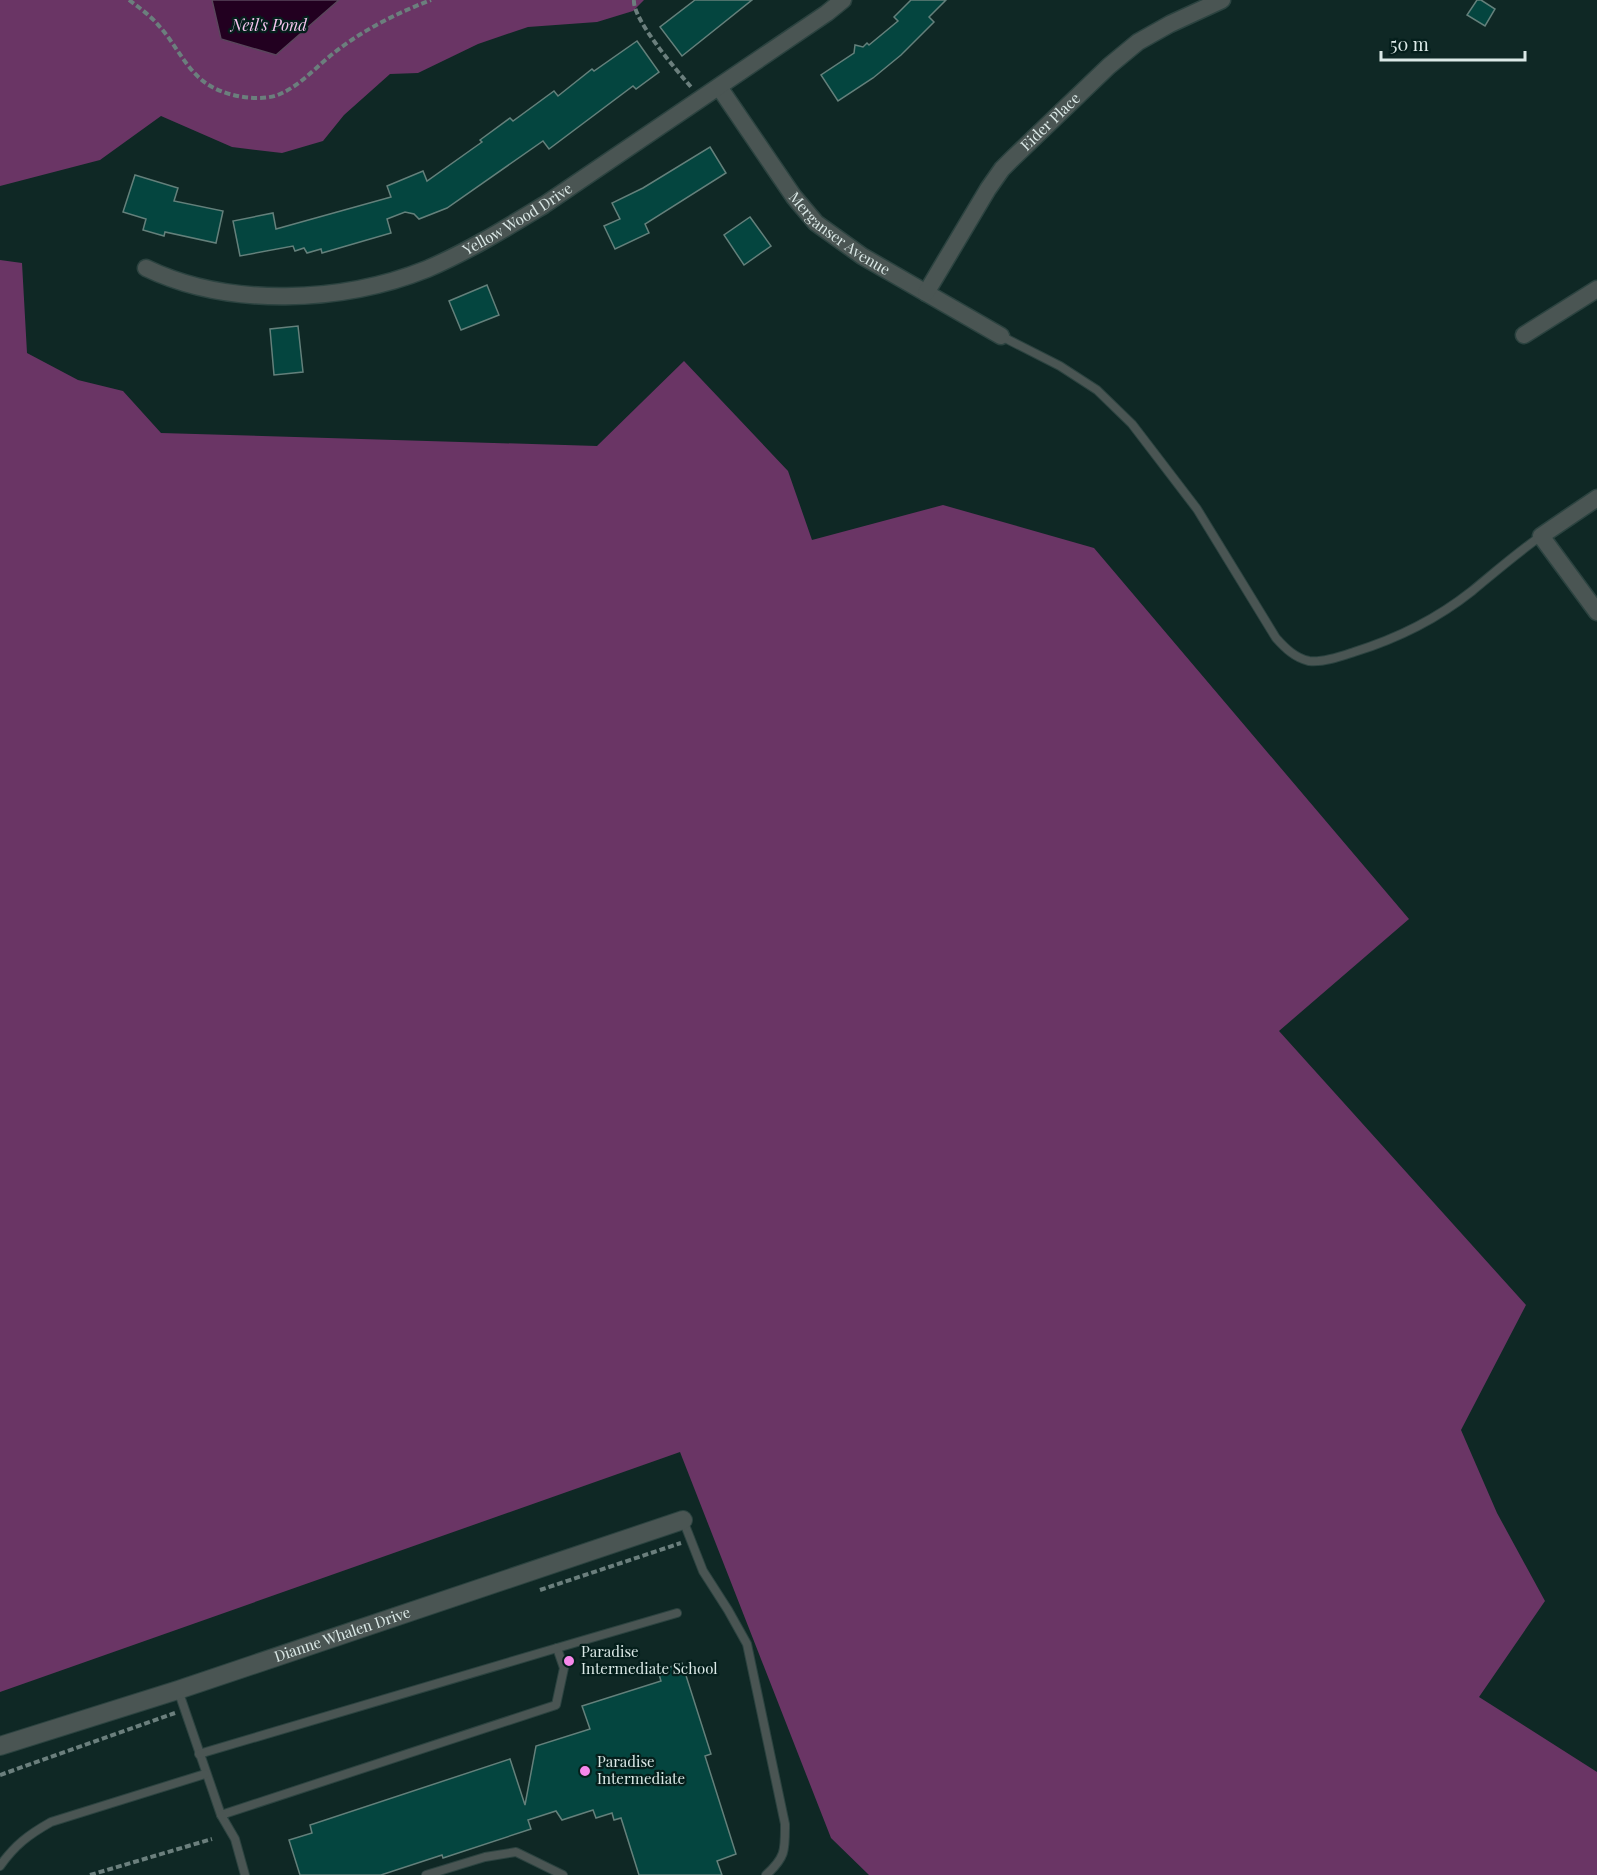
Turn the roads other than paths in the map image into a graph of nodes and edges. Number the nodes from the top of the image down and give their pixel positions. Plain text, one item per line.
1 (843, 0) edge
2 (1222, 0) edge
3 (718, 87) junction
4 (146, 268) dead end
5 (1597, 290) edge
6 (926, 293) junction
7 (1524, 335) dead end
8 (1001, 336) joint
9 (1597, 498) edge
10 (1541, 536) junction
11 (1597, 612) edge
12 (683, 1520) joint
13 (677, 1613) dead end
14 (557, 1648) junction
15 (178, 1690) junction
16 (0, 1746) edge
17 (199, 1754) junction
18 (205, 1774) junction
19 (221, 1815) junction
20 (461, 1864) junction
21 (0, 1866) edge
22 (558, 1874) edge
23 (245, 1875) edge
24 (426, 1875) edge
25 (464, 1875) edge
26 (766, 1875) edge

1 - 3 street, Yellow Wood Drive
2 - 6 street, Eider Place
3 - 4 street, Yellow Wood Drive
3 - 6 street, Merganser Avenue
5 - 7 street
6 - 8 street, Merganser Avenue
8 - 10 lane
9 - 10 street
10 - 11 street
12 - 15 street, Dianne Whalen Drive
12 - 26 lane
13 - 14 lane
14 - 17 lane
14 - 19 lane
15 - 16 street, Dianne Whalen Drive
15 - 17 lane
17 - 18 lane
18 - 19 lane
18 - 21 lane
19 - 23 lane
20 - 22 lane
20 - 24 lane
20 - 25 lane

